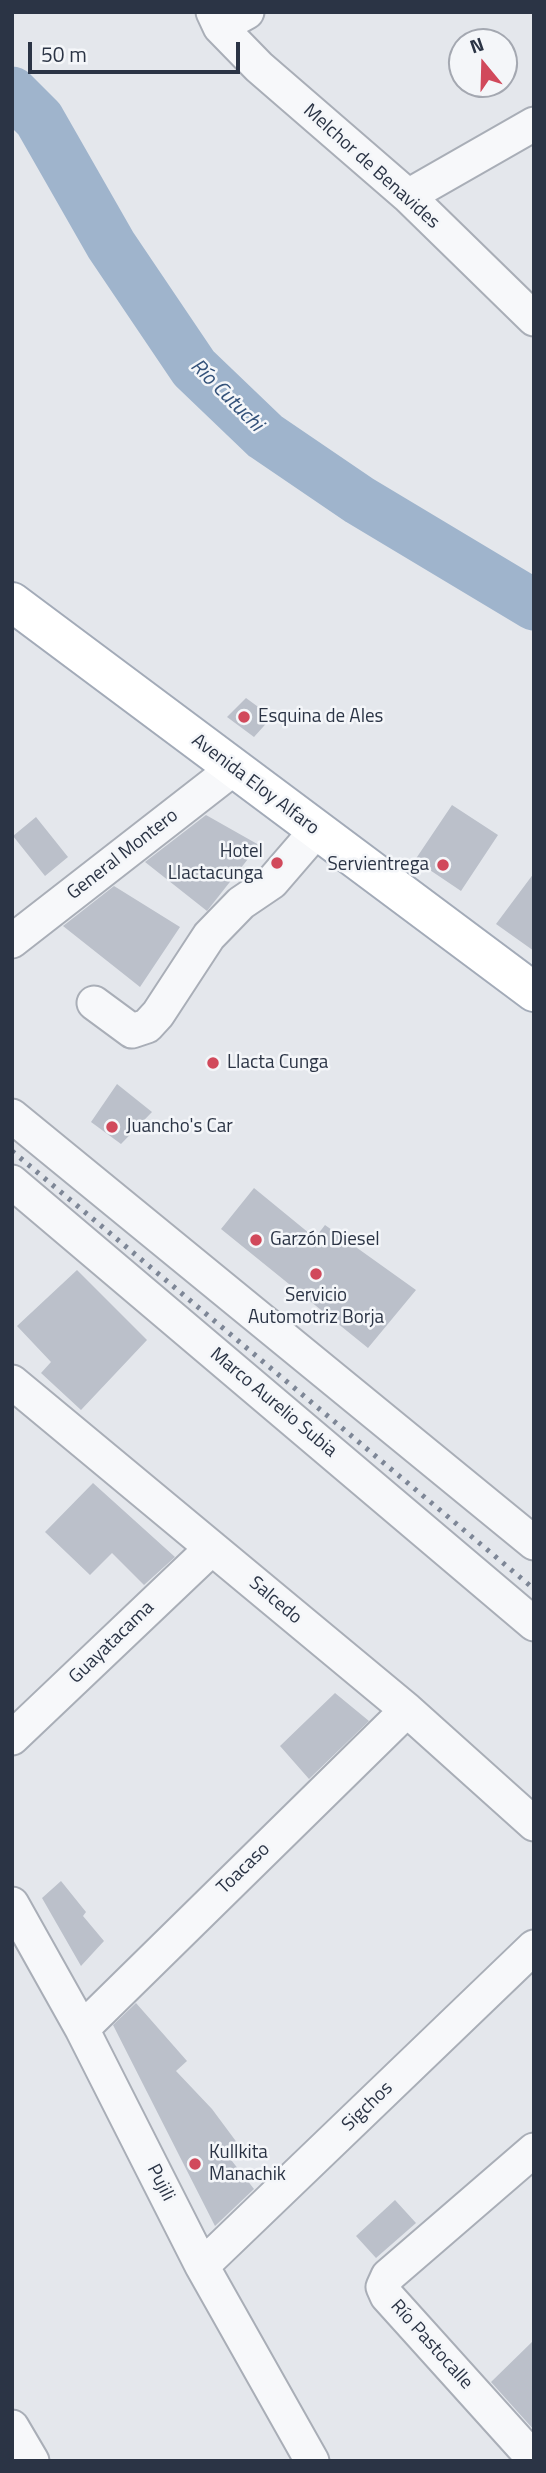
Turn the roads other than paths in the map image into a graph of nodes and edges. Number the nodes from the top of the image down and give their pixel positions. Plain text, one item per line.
1 (227, 17) edge
2 (534, 124) edge
3 (408, 196) junction
4 (527, 304) edge
5 (12, 602) edge
6 (233, 769) junction
7 (316, 831) junction
8 (12, 941) edge
9 (534, 992) edge
10 (94, 1003) dead end
11 (12, 1116) edge
12 (12, 1182) edge
13 (12, 1382) edge
14 (534, 1543) edge
15 (212, 1548) junction
16 (534, 1624) edge
17 (407, 1710) junction
18 (12, 1738) edge
19 (534, 1824) edge
20 (12, 1904) edge
21 (534, 1947) edge
22 (82, 2029) junction
23 (534, 2150) edge
24 (202, 2266) junction
25 (12, 2427) edge
26 (534, 2459) edge
27 (32, 2461) edge
28 (312, 2461) edge

1 - 3 street, Melchor de Benavides
2 - 3 street
3 - 4 street, Melchor de Benavides
5 - 6 main road, Avenida Eloy Alfaro
6 - 7 main road, Avenida Eloy Alfaro
6 - 8 street, General Montero
7 - 9 main road, Avenida Eloy Alfaro
7 - 10 street
11 - 14 street
12 - 16 street, Marco Aurelio Subia
13 - 15 street, Salcedo
15 - 17 street, Salcedo
15 - 18 street, Guayatacama
17 - 19 street, Salcedo
17 - 22 street, Toacaso
20 - 22 street, Pujili
21 - 24 street, Sigchos
22 - 24 street, Pujili
23 - 26 street, Río Pastocalle
24 - 28 street, Pujili
25 - 27 street

